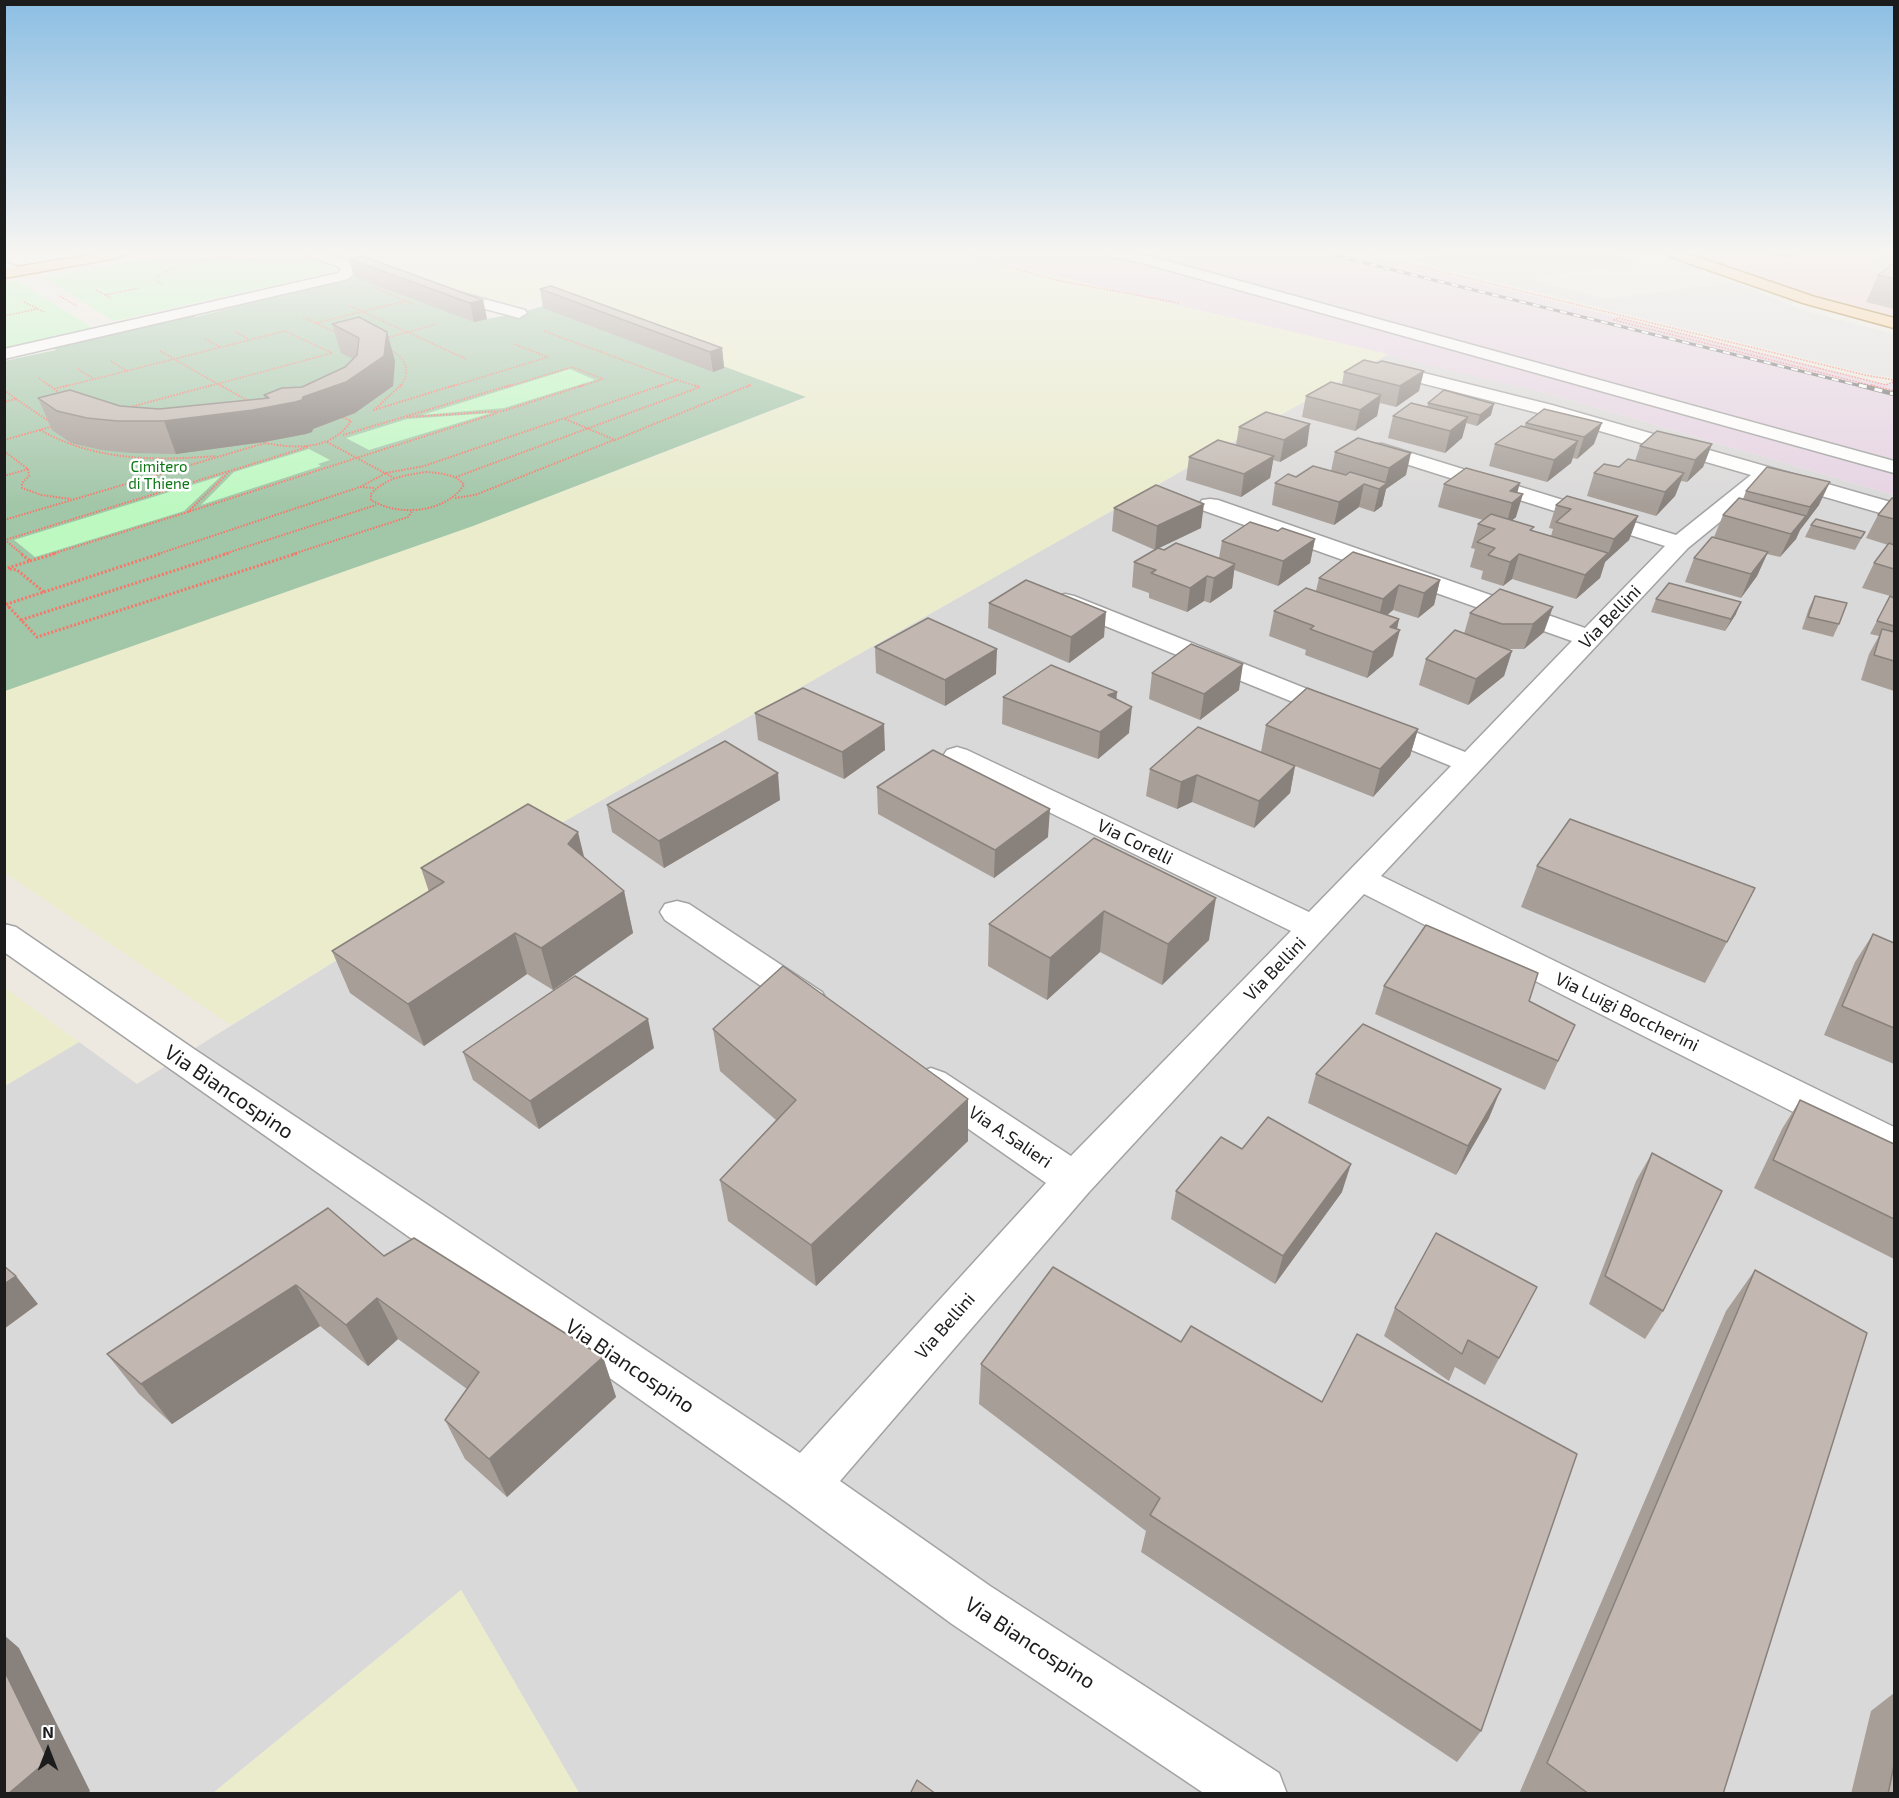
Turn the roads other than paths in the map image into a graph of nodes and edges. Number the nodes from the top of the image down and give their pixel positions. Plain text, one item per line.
1 (74, 338) edge
2 (1429, 338) edge
3 (4, 354) edge
4 (1388, 369) edge
5 (1375, 448) edge
6 (1894, 467) edge
7 (1766, 473) junction
8 (1210, 505) dead end
9 (1894, 510) edge
10 (1680, 543) junction
11 (1037, 590) edge
12 (1589, 638) junction
13 (957, 756) dead end
14 (1470, 764) junction
15 (1360, 879) junction
16 (677, 912) dead end
17 (1313, 928) junction
18 (4, 935) edge
19 (836, 1019) edge
20 (906, 1066) edge
21 (1894, 1145) edge
22 (1074, 1180) junction
23 (804, 1485) junction
24 (1258, 1794) edge

1 - 3 street
2 - 6 street
4 - 7 street
5 - 10 street
7 - 9 street
7 - 10 street, Via Bellini
8 - 12 street
10 - 12 street, Via Bellini
11 - 14 street
12 - 14 street, Via Bellini
13 - 17 street, Via Corelli
14 - 15 street, Via Bellini
15 - 17 street, Via Bellini
15 - 21 street, Via Luigi Boccherini
16 - 19 street
17 - 22 street, Via Bellini
18 - 23 street, Via Biancospino
20 - 22 street, Via A.Salieri
22 - 23 street, Via Bellini
23 - 24 street, Via Biancospino

